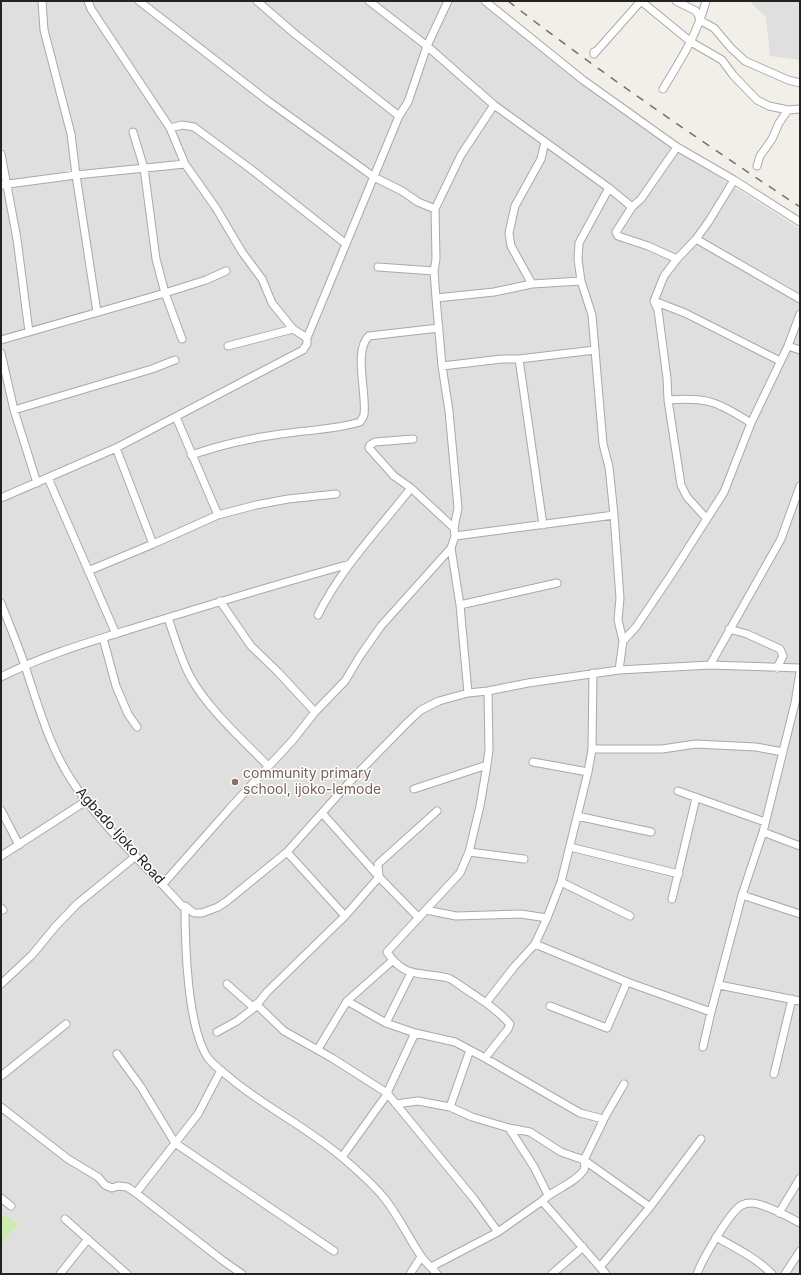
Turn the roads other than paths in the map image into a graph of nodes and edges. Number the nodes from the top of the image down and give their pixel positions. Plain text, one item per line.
1 (42, 1) edge
2 (88, 1) edge
3 (257, 1) edge
4 (369, 1) edge
5 (448, 1) edge
6 (485, 1) edge
7 (641, 1) edge
8 (676, 1) edge
9 (706, 1) edge
10 (141, 2) edge
11 (696, 11) junction
12 (700, 20) junction
13 (691, 42) junction
14 (427, 46) junction
15 (594, 52) dead end
16 (800, 83) edge
17 (663, 89) dead end
18 (494, 104) junction
19 (800, 109) edge
20 (788, 110) junction
21 (399, 116) junction
22 (170, 128) junction
23 (133, 132) dead end
24 (544, 142) junction
25 (678, 147) junction
26 (1, 154) edge
27 (185, 164) junction
28 (757, 166) dead end
29 (144, 168) junction
30 (76, 175) junction
31 (374, 177) junction
32 (734, 180) junction
33 (4, 185) edge
34 (609, 188) junction
35 (632, 207) junction
36 (435, 209) junction
37 (800, 222) edge
38 (696, 239) junction
39 (346, 244) junction
40 (676, 259) junction
41 (378, 267) dead end
42 (226, 271) dead end
43 (434, 271) junction
44 (581, 281) junction
45 (532, 284) junction
46 (165, 293) junction
47 (436, 298) junction
48 (800, 298) edge
49 (654, 301) junction
50 (97, 312) junction
51 (800, 314) edge
52 (439, 328) junction
53 (293, 329) junction
54 (29, 332) junction
55 (307, 338) junction
56 (182, 339) dead end
57 (1, 340) edge
58 (228, 346) dead end
59 (788, 346) junction
60 (595, 350) junction
61 (800, 350) edge
62 (1, 353) edge
63 (519, 359) junction
64 (175, 360) dead end
65 (780, 361) junction
66 (442, 366) junction
67 (668, 400) junction
68 (14, 410) junction
69 (176, 417) junction
70 (751, 423) junction
71 (412, 439) dead end
72 (116, 448) junction
73 (191, 455) junction
74 (48, 478) junction
75 (37, 483) junction
76 (800, 486) edge
77 (411, 488) junction
78 (336, 494) dead end
79 (1, 498) edge
80 (218, 515) junction
81 (614, 515) junction
82 (707, 519) junction
83 (543, 525) junction
84 (454, 528) junction
85 (455, 536) junction
86 (152, 544) junction
87 (451, 548) junction
88 (350, 564) junction
89 (88, 571) junction
90 (557, 583) dead end
91 (220, 601) junction
92 (1, 603) edge
93 (460, 605) junction
94 (318, 615) dead end
95 (168, 618) junction
96 (729, 629) junction
97 (116, 634) junction
98 (104, 638) junction
99 (622, 641) junction
100 (24, 665) junction
101 (710, 665) junction
102 (777, 668) junction
103 (800, 668) edge
104 (619, 670) junction
105 (800, 672) edge
106 (593, 673) junction
107 (1, 677) edge
108 (488, 691) junction
109 (468, 693) junction
110 (315, 712) junction
111 (137, 727) dead end
112 (592, 749) junction
113 (783, 752) junction
114 (533, 762) dead end
115 (268, 766) junction
116 (487, 766) junction
117 (588, 772) junction
118 (414, 789) dead end
119 (678, 791) dead end
120 (696, 798) junction
121 (86, 801) junction
122 (1, 810) edge
123 (437, 811) dead end
124 (323, 814) junction
125 (577, 816) junction
126 (766, 822) junction
127 (651, 832) dead end
128 (763, 832) junction
129 (19, 845) junction
130 (800, 846) edge
131 (570, 847) junction
132 (287, 852) junction
133 (469, 852) junction
134 (1, 856) edge
135 (136, 856) junction
136 (524, 859) dead end
137 (679, 874) junction
138 (379, 877) junction
139 (561, 882) junction
140 (163, 884) junction
141 (742, 895) junction
142 (672, 899) dead end
143 (185, 906) junction
144 (426, 910) junction
145 (800, 914) edge
146 (345, 916) junction
147 (630, 916) dead end
148 (419, 918) junction
149 (547, 918) junction
150 (535, 944) junction
151 (392, 961) junction
152 (411, 973) junction
153 (627, 982) junction
154 (1, 984) edge
155 (227, 984) dead end
156 (719, 985) junction
157 (792, 999) junction
158 (347, 1000) junction
159 (800, 1001) edge
160 (486, 1003) junction
161 (255, 1006) junction
162 (550, 1006) dead end
163 (711, 1012) junction
164 (386, 1023) junction
165 (66, 1024) dead end
166 (217, 1032) dead end
167 (415, 1033) junction
168 (703, 1047) dead end
169 (318, 1049) junction
170 (470, 1050) junction
171 (117, 1054) dead end
172 (485, 1058) junction
173 (220, 1070) junction
174 (774, 1074) dead end
175 (1, 1076) edge
176 (624, 1084) dead end
177 (387, 1093) junction
178 (396, 1104) junction
179 (1, 1107) edge
180 (450, 1107) junction
181 (604, 1119) junction
182 (509, 1128) junction
183 (701, 1139) dead end
184 (175, 1143) junction
185 (342, 1158) junction
186 (584, 1160) junction
187 (800, 1178) edge
188 (136, 1193) junction
189 (548, 1195) junction
190 (1, 1198) edge
191 (542, 1201) junction
192 (11, 1206) dead end
193 (650, 1207) junction
194 (779, 1213) junction
195 (65, 1219) dead end
196 (800, 1223) edge
197 (498, 1232) junction
198 (716, 1237) junction
199 (88, 1239) junction
200 (583, 1247) junction
201 (334, 1251) dead end
202 (800, 1251) edge
203 (421, 1257) junction
204 (431, 1267) junction
205 (600, 1267) junction
206 (60, 1274) edge
207 (127, 1274) edge
208 (242, 1274) edge
209 (410, 1274) edge
210 (436, 1274) edge
211 (552, 1274) edge
212 (606, 1274) edge
213 (697, 1274) edge
214 (772, 1274) edge
215 (785, 1274) edge

1 - 30 street
2 - 22 street
3 - 21 street
4 - 14 street
5 - 14 street
6 - 25 street
7 - 13 street
7 - 15 street
8 - 11 street
9 - 11 street
9 - 12 street
10 - 31 street
11 - 12 street
12 - 13 street
12 - 16 street
13 - 17 street
13 - 20 street
14 - 18 street
14 - 21 street
18 - 24 street
18 - 36 street
19 - 20 street
20 - 28 street
21 - 31 street
22 - 27 street
22 - 39 street
23 - 29 street
24 - 34 street
24 - 45 street
25 - 32 street
25 - 35 street
26 - 33 street
27 - 29 street
27 - 53 street
29 - 30 street
29 - 46 street
30 - 33 street
30 - 50 street
31 - 36 street
31 - 39 street
32 - 37 street
32 - 38 street
33 - 54 street
34 - 35 street
34 - 44 street
35 - 40 street
36 - 43 street
38 - 40 street
38 - 48 street
39 - 55 street
40 - 49 street
41 - 43 street
42 - 46 street
43 - 47 street
44 - 45 street
44 - 60 street
45 - 47 street
46 - 50 street
46 - 56 street
47 - 52 street
49 - 65 street
49 - 67 street
50 - 54 street
51 - 59 street
52 - 66 street
52 - 73 street
53 - 55 street
53 - 58 street
54 - 57 street
55 - 69 street
59 - 61 street
59 - 65 street
60 - 63 street
60 - 81 street
62 - 68 street
63 - 66 street
63 - 83 street
64 - 68 street
65 - 70 street
66 - 84 street
67 - 70 street
67 - 82 street
68 - 75 street
69 - 72 street
69 - 73 street
70 - 82 street
71 - 77 street
72 - 74 street
72 - 86 street
73 - 80 street
74 - 75 street
74 - 89 street
75 - 79 street
76 - 96 street
77 - 84 street
77 - 88 street
78 - 80 street
80 - 86 street
81 - 83 street
81 - 99 street
82 - 99 street
83 - 85 street
84 - 85 street
85 - 87 street
86 - 89 street
87 - 93 street
87 - 110 street
88 - 91 street
88 - 94 street
89 - 97 street
90 - 93 street
91 - 95 street
91 - 110 street
92 - 100 street, Agbado Ijoko Road
93 - 109 street
95 - 97 street
95 - 115 street
96 - 101 street
96 - 102 street
97 - 98 street
98 - 100 street
98 - 111 street
99 - 104 street
100 - 107 street
100 - 121 street, Agbado Ijoko Road
101 - 102 street
101 - 104 street
102 - 103 street
104 - 106 street
105 - 113 street
106 - 108 street
106 - 112 street
108 - 109 street
108 - 116 street
109 - 124 street
110 - 115 street
112 - 113 street
112 - 117 street
113 - 126 street
114 - 117 street
115 - 140 street
116 - 118 street
116 - 133 street
117 - 125 street
119 - 120 street
120 - 126 street
120 - 137 street
121 - 129 street
121 - 135 street, Agbado Ijoko Road
122 - 129 street
123 - 138 street
124 - 132 street
124 - 138 street
125 - 127 street
125 - 131 street
126 - 128 street
128 - 130 street
128 - 141 street
129 - 134 street
131 - 137 street
131 - 139 street
132 - 143 street
132 - 146 street
133 - 136 street
133 - 144 street
135 - 140 street, Agbado Ijoko Road
135 - 154 street
137 - 142 street
138 - 146 street
138 - 148 street
139 - 147 street
139 - 149 street
140 - 143 street, Agbado Ijoko Road
141 - 145 street
141 - 156 street
143 - 173 street
144 - 148 street
144 - 149 street
146 - 161 street
148 - 151 street
149 - 150 street
150 - 153 street
150 - 160 street
151 - 152 street
151 - 158 street
152 - 160 street
152 - 164 street
153 - 162 street
153 - 163 street
155 - 161 street
156 - 157 street
156 - 163 street
157 - 159 street
157 - 174 street
158 - 164 street
158 - 169 street
160 - 172 street
161 - 166 street
161 - 169 street
163 - 168 street
164 - 167 street
165 - 175 street
167 - 170 street
167 - 177 street
169 - 177 street
170 - 172 street
170 - 180 street
171 - 184 street
172 - 181 street
173 - 184 street
173 - 185 street
176 - 181 street
177 - 178 street
177 - 185 street
178 - 180 street
178 - 197 street
179 - 188 street
180 - 182 street
181 - 186 street
182 - 186 street
182 - 189 street
183 - 193 street
184 - 188 street
184 - 201 street
185 - 203 street
186 - 189 street
186 - 193 street
187 - 194 street
188 - 208 street
189 - 191 street
190 - 192 street
191 - 197 street
191 - 200 street
193 - 205 street
194 - 196 street
194 - 198 street
195 - 199 street
197 - 204 street
198 - 213 street
198 - 214 street
199 - 206 street
199 - 207 street
200 - 205 street
200 - 211 street
202 - 215 street
203 - 204 street
203 - 209 street
204 - 210 street
205 - 212 street

